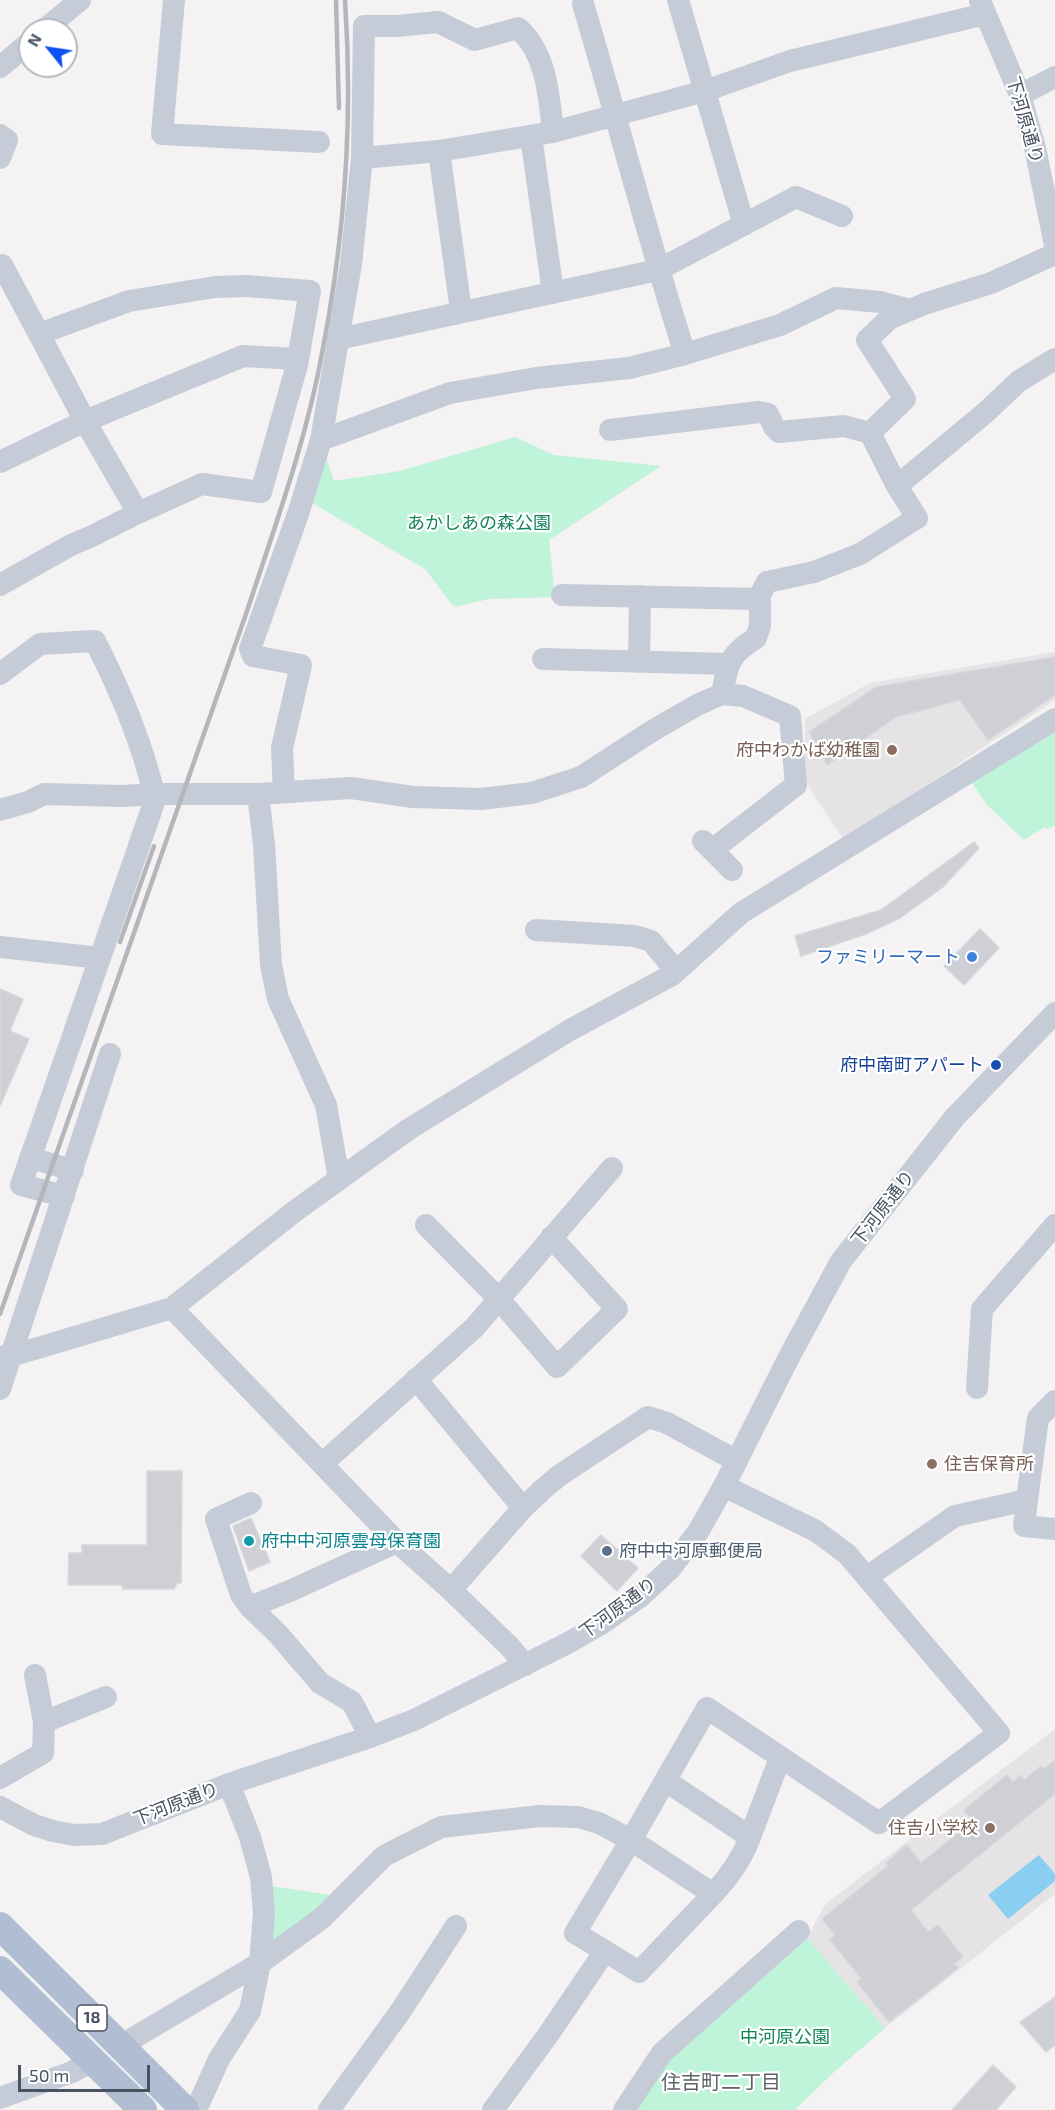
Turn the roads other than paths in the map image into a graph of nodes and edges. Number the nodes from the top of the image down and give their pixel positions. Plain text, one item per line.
1 (80, 0) edge
2 (174, 0) edge
3 (678, 0) edge
4 (584, 2) edge
5 (982, 7) edge
6 (58, 18) edge
7 (18, 52) edge
8 (0, 67) edge
9 (1055, 77) edge
10 (705, 91) junction
11 (1020, 95) junction
12 (616, 116) junction
13 (553, 132) junction
14 (0, 135) edge
15 (531, 136) junction
16 (319, 142) dead end
17 (439, 151) junction
18 (0, 158) edge
19 (362, 158) junction
20 (842, 216) dead end
21 (744, 225) junction
22 (1055, 244) edge
23 (1055, 255) edge
24 (1, 264) edge
25 (658, 270) junction
26 (553, 293) junction
27 (910, 310) junction
28 (461, 312) junction
29 (39, 334) junction
30 (338, 339) junction
31 (685, 354) junction
32 (298, 359) junction
33 (1055, 359) edge
34 (85, 421) junction
35 (610, 430) dead end
36 (870, 434) junction
37 (321, 440) junction
38 (0, 462) edge
39 (897, 486) junction
40 (138, 513) junction
41 (0, 585) edge
42 (562, 595) dead end
43 (640, 597) junction
44 (759, 599) junction
45 (543, 660) dead end
46 (639, 662) junction
47 (728, 664) junction
48 (0, 674) edge
49 (722, 694) junction
50 (1055, 719) edge
51 (284, 792) junction
52 (155, 794) junction
53 (258, 794) junction
54 (0, 810) edge
55 (732, 870) dead end
56 (547, 938) dead end
57 (0, 947) edge
58 (100, 958) junction
59 (676, 971) junction
60 (1055, 1013) edge
61 (110, 1054) dead end
62 (30, 1158) junction
63 (612, 1168) dead end
64 (73, 1170) junction
65 (339, 1179) junction
66 (64, 1197) junction
67 (426, 1224) dead end
68 (1055, 1226) edge
69 (551, 1237) junction
70 (498, 1299) junction
71 (172, 1308) junction
72 (5, 1357) edge
73 (416, 1379) junction
74 (977, 1388) dead end
75 (0, 1389) edge
76 (1055, 1401) edge
77 (737, 1461) junction
78 (322, 1464) junction
79 (724, 1486) junction
80 (1027, 1500) junction
81 (251, 1503) dead end
82 (523, 1508) junction
83 (1055, 1529) edge
84 (397, 1542) junction
85 (867, 1577) junction
86 (451, 1590) junction
87 (250, 1607) junction
88 (525, 1665) junction
89 (35, 1675) dead end
90 (106, 1697) dead end
91 (44, 1722) junction
92 (370, 1737) junction
93 (780, 1758) junction
94 (0, 1778) edge
95 (666, 1781) junction
96 (229, 1784) junction
97 (0, 1807) edge
98 (750, 1837) junction
99 (632, 1840) junction
100 (713, 1894) junction
101 (0, 1926) edge
102 (456, 1926) dead end
103 (799, 1932) dead end
104 (605, 1951) junction
105 (260, 1963) junction
106 (0, 1970) edge
107 (120, 2046) junction
108 (92, 2061) junction
109 (0, 2098) edge
110 (142, 2110) edge
111 (186, 2110) edge
112 (196, 2110) edge
113 (329, 2110) edge
114 (493, 2110) edge
115 (624, 2110) edge

1 - 6 street
2 - 16 street
3 - 10 street
4 - 12 street
5 - 10 street
5 - 11 street, 下河原通り
7 - 8 street
9 - 11 street
10 - 12 street
10 - 21 street
11 - 22 street, 下河原通り
12 - 13 street
12 - 25 street
13 - 15 street
13 - 19 street
14 - 18 street
15 - 17 street
15 - 26 street
17 - 19 street
17 - 28 street
19 - 30 street
20 - 21 street
21 - 25 street
23 - 27 street
24 - 29 street
25 - 26 street
25 - 31 street
26 - 28 street
27 - 31 street
27 - 36 street
28 - 30 street
29 - 32 street
29 - 34 street
30 - 37 street
31 - 37 street
32 - 34 street
32 - 40 street
33 - 39 street
34 - 38 street
34 - 40 street
35 - 36 street
36 - 39 street
37 - 51 street
39 - 44 street
40 - 41 street
42 - 43 street
43 - 44 street
43 - 46 street
44 - 47 street
45 - 46 street
46 - 47 street
47 - 49 street
48 - 52 street
49 - 51 street
49 - 55 street
50 - 59 street
51 - 53 street
52 - 53 street
52 - 54 street
52 - 58 street
53 - 65 street
56 - 59 street
57 - 58 street
58 - 62 street
59 - 65 street
60 - 77 street, 下河原通り
61 - 64 street
62 - 64 street
62 - 66 street
63 - 69 street
64 - 66 street
65 - 71 street
66 - 72 street
67 - 70 street
68 - 74 street
69 - 70 street
69 - 70 street
70 - 73 street
71 - 72 street
71 - 78 street
72 - 75 street
73 - 78 street
73 - 82 street
76 - 80 street
77 - 79 street, 下河原通り
77 - 82 street
78 - 84 street
79 - 85 street
79 - 88 street, 下河原通り
80 - 83 street
80 - 85 street
81 - 87 street
82 - 86 street
84 - 86 street
84 - 87 street
85 - 93 street
86 - 88 street
87 - 92 street
88 - 92 street, 下河原通り
89 - 91 street
90 - 91 street
91 - 94 street
92 - 96 street, 下河原通り
93 - 95 street
93 - 98 street
95 - 98 street
95 - 99 street
96 - 97 street, 下河原通り
96 - 105 street
98 - 100 street
99 - 100 street
99 - 104 street
99 - 105 street
100 - 104 street
101 - 107 main road, 18
102 - 113 street
103 - 115 street
104 - 114 street
105 - 107 street
105 - 112 street
106 - 108 main road, 18
107 - 111 main road, 18
108 - 109 street
108 - 110 main road, 18

